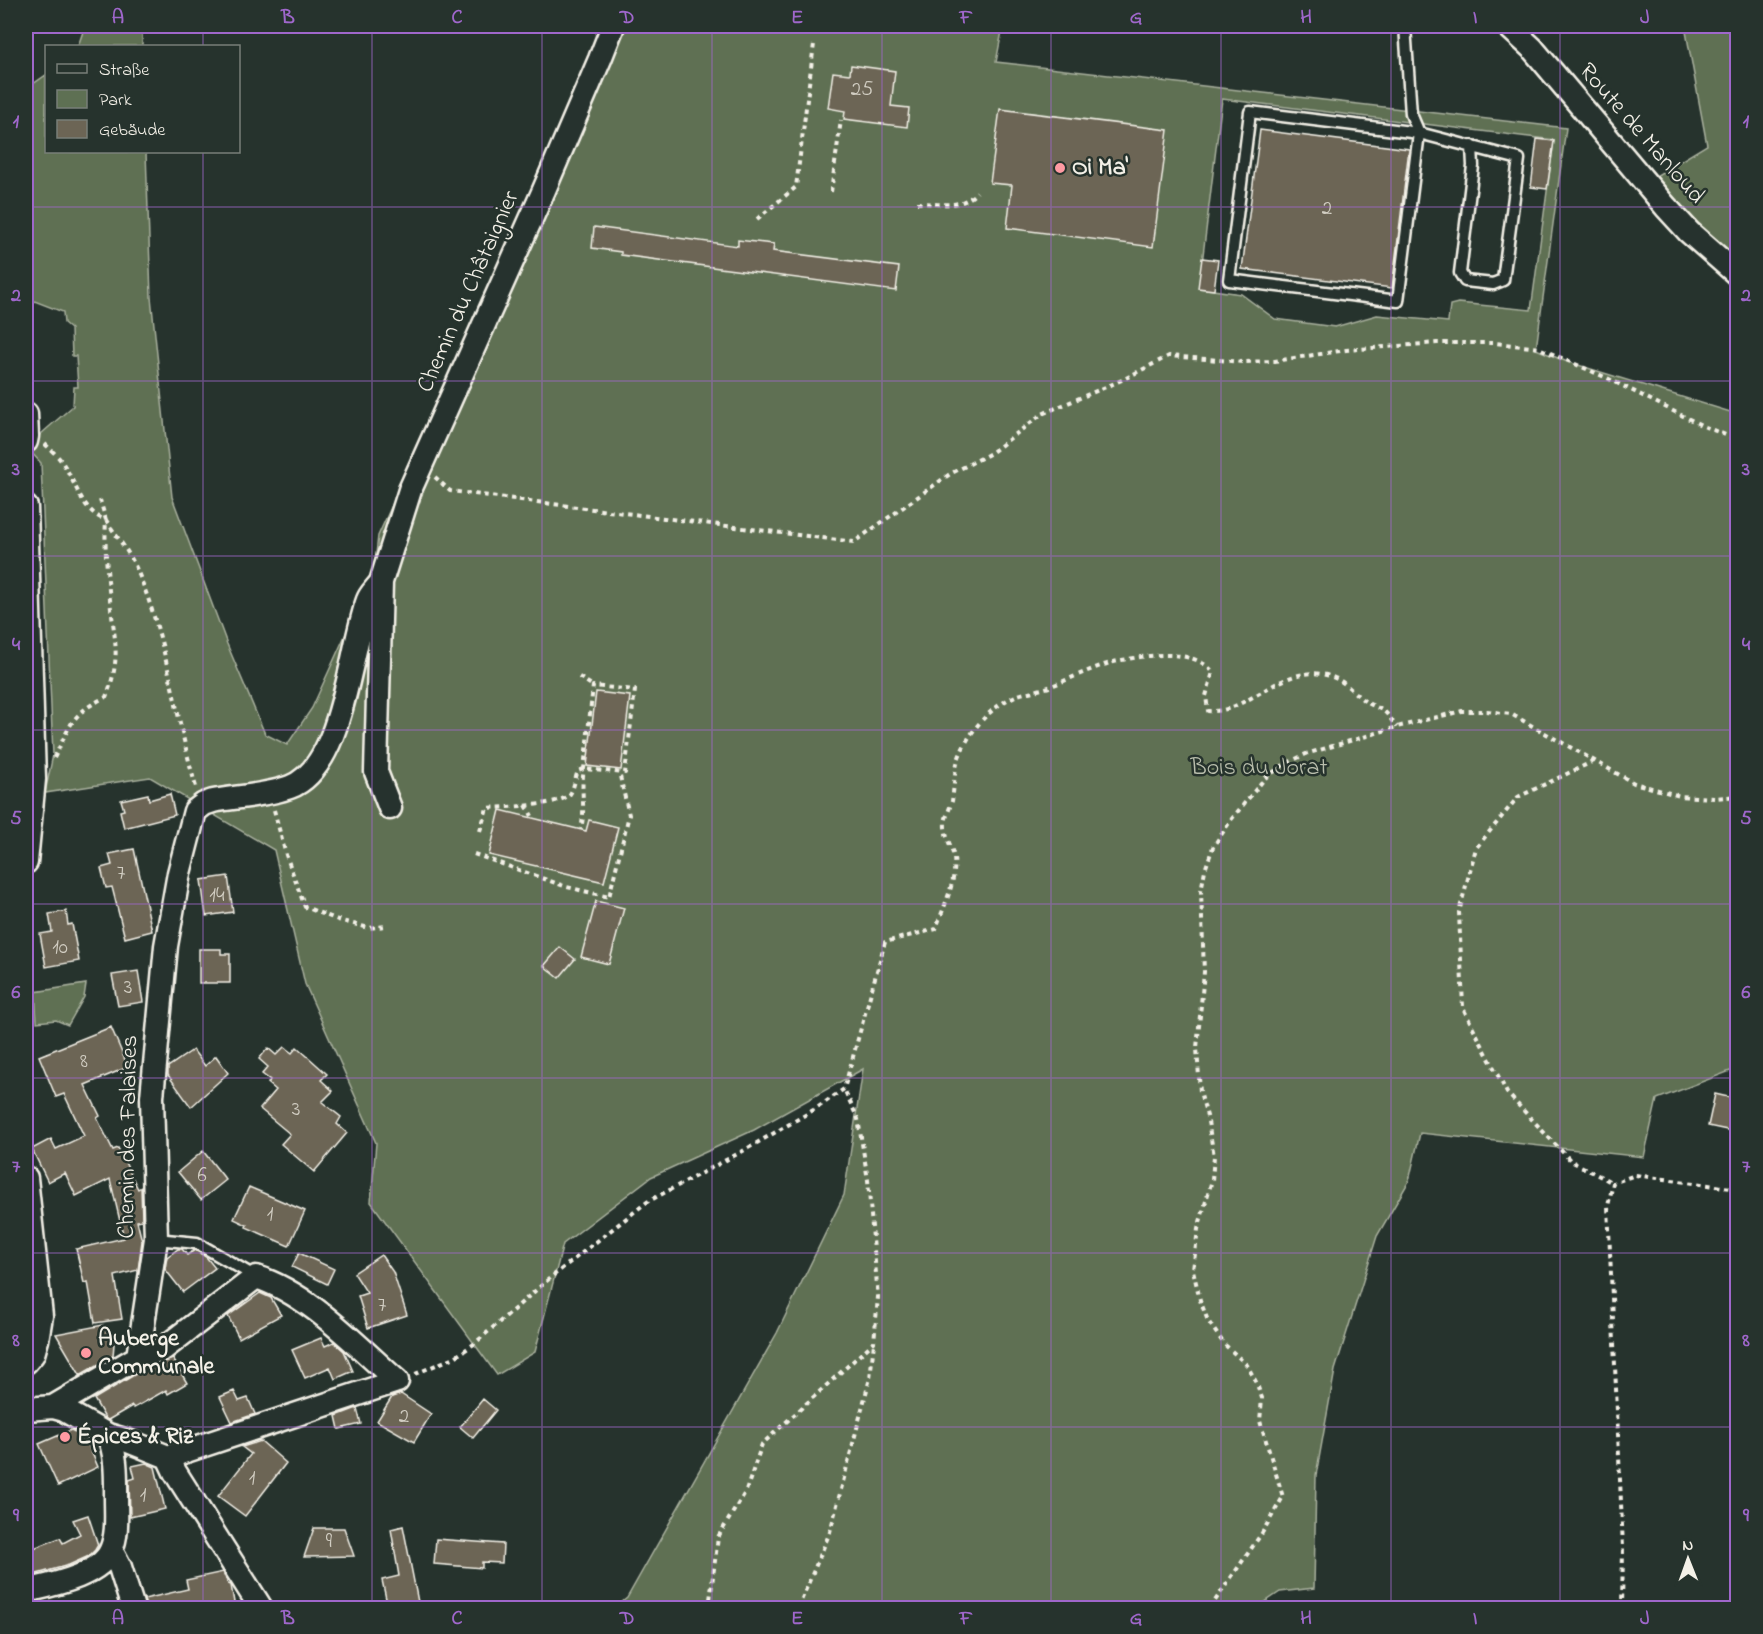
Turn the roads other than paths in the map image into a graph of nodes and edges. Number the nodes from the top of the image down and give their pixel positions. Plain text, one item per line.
1 (613, 26) edge
2 (1405, 26) edge
3 (1508, 26) edge
4 (1419, 133) junction
5 (1472, 146) junction
6 (1737, 275) edge
7 (26, 414) edge
8 (33, 440) edge
9 (26, 507) edge
10 (381, 582) junction
11 (199, 808) joint
12 (390, 808) dead end
13 (26, 862) edge
14 (26, 1178) edge
15 (156, 1239) junction
16 (256, 1276) junction
17 (138, 1357) junction
18 (26, 1362) edge
19 (53, 1407) junction
20 (26, 1409) edge
21 (108, 1435) junction
22 (168, 1457) junction
23 (111, 1550) junction
24 (26, 1591) edge
25 (133, 1608) edge
26 (261, 1608) edge

1 - 10 street, Chemin du Châtaignier
2 - 4 lane
3 - 6 street, Route de Manloud
4 - 4 lane
4 - 5 lane
5 - 5 lane
7 - 8 street
9 - 13 street
10 - 11 street, Chemin du Châtaignier
10 - 12 street, Chemin du Châtaignier
11 - 15 street, Chemin des Falaises
14 - 18 street
15 - 16 lane
15 - 17 street, Chemin des Falaises
16 - 17 street
16 - 22 street
17 - 19 street
19 - 20 street
19 - 21 street
21 - 22 street
21 - 23 street
22 - 26 street
23 - 24 street
23 - 25 street

